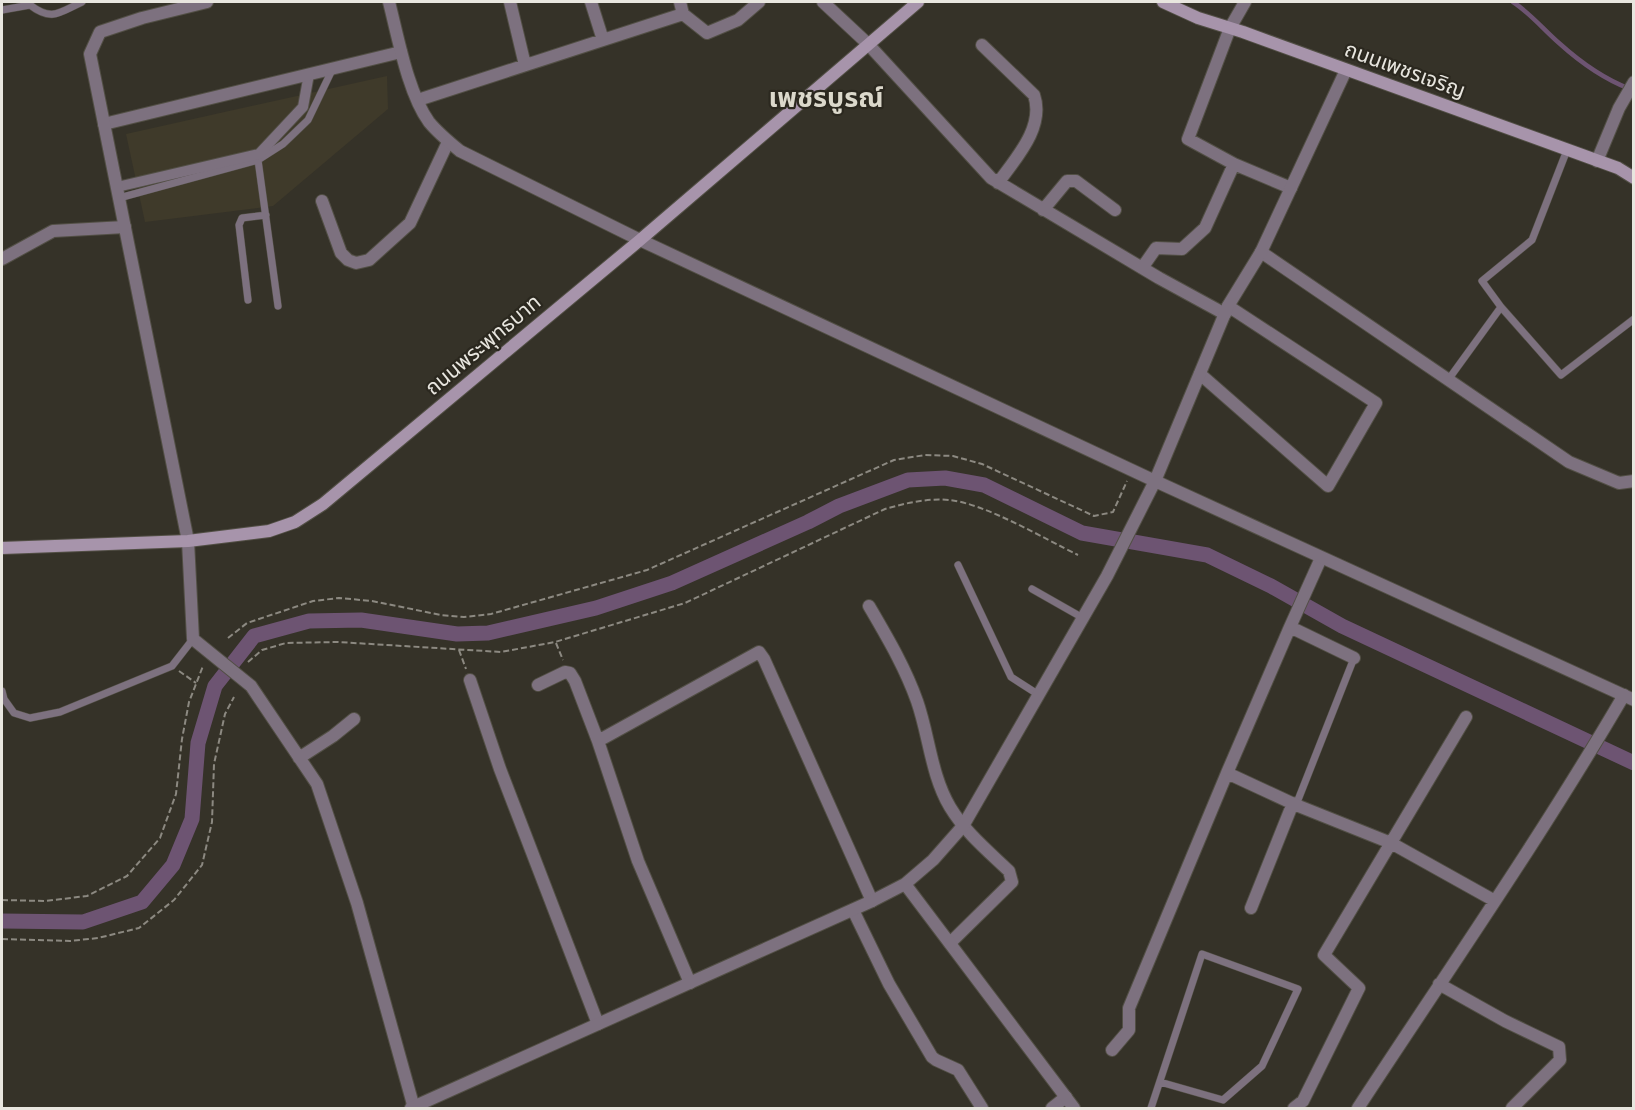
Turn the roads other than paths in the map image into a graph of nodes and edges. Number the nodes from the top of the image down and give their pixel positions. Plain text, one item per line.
1 (82, 2) edge
2 (207, 2) edge
3 (389, 2) edge
4 (510, 2) edge
5 (591, 2) edge
6 (759, 2) edge
7 (823, 2) edge
8 (918, 2) edge
9 (1163, 2) edge
10 (1245, 2) edge
11 (30, 3) edge
12 (682, 8) edge
13 (2, 10) edge
14 (1230, 28) junction
15 (603, 40) junction
16 (868, 44) junction
17 (982, 45) dead end
18 (401, 52) junction
19 (525, 65) junction
20 (333, 68) junction
21 (1346, 70) junction
22 (309, 74) junction
23 (1634, 82) edge
24 (418, 99) junction
25 (104, 124) junction
26 (448, 142) junction
27 (1567, 150) junction
28 (258, 160) junction
29 (1597, 160) junction
30 (1234, 164) junction
31 (1634, 178) edge
32 (998, 183) junction
33 (1291, 188) junction
34 (118, 193) junction
35 (322, 201) dead end
36 (1043, 210) junction
37 (1115, 210) dead end
38 (266, 215) junction
39 (125, 227) junction
40 (640, 240) junction
41 (1261, 252) junction
42 (2, 259) edge
43 (1142, 268) junction
44 (248, 300) dead end
45 (278, 306) dead end
46 (1501, 307) junction
47 (1227, 310) junction
48 (1634, 320) edge
49 (1200, 374) junction
50 (1448, 380) junction
51 (1155, 481) junction
52 (1634, 481) edge
53 (188, 541) junction
54 (2, 548) edge
55 (1319, 564) junction
56 (958, 565) dead end
57 (1032, 589) dead end
58 (869, 606) dead end
59 (1083, 618) junction
60 (1291, 624) junction
61 (193, 639) junction
62 (1354, 658) joint
63 (470, 680) road end
64 (538, 685) dead end
65 (2, 691) edge
66 (1039, 695) junction
67 (1629, 698) edge
68 (1466, 717) dead end
69 (354, 719) dead end
70 (598, 741) junction
71 (299, 758) junction
72 (1227, 773) junction
73 (1294, 804) junction
74 (963, 826) junction
75 (1391, 843) junction
76 (905, 884) junction
77 (872, 901) junction
78 (1495, 901) junction
79 (1251, 908) dead end
80 (853, 910) junction
81 (950, 943) junction
82 (690, 983) junction
83 (1439, 984) junction
84 (598, 1024) junction
85 (1112, 1050) dead end
86 (1160, 1082) junction
87 (1066, 1097) junction
88 (413, 1108) edge
89 (982, 1108) edge
90 (1052, 1108) edge
91 (1074, 1108) edge
92 (1151, 1108) edge
93 (1294, 1108) edge
94 (1358, 1108) edge
95 (1512, 1108) edge

1 - 11 lane
2 - 25 street
3 - 18 street
4 - 19 street
5 - 15 street
6 - 12 street
7 - 16 street
8 - 16 main road, ถนนพระพุทธบาท
9 - 14 main road, ถนนเพชรเจริญ
10 - 14 street
11 - 13 lane
12 - 15 street
14 - 21 main road, ถนนเพชรเจริญ
14 - 30 street
15 - 19 street
16 - 32 street
16 - 40 main road, ถนนพระพุทธบาท
17 - 32 street
18 - 20 street
18 - 24 street
19 - 24 street
20 - 22 street
20 - 28 lane
21 - 27 main road, ถนนเพชรเจริญ
21 - 33 street
22 - 25 street
22 - 34 street
23 - 29 street
24 - 26 street
25 - 34 street
26 - 35 street
26 - 40 street
27 - 29 main road, ถนนเพชรเจริญ
27 - 46 lane
28 - 34 lane
28 - 38 lane
29 - 31 main road, ถนนเพชรเจริญ
30 - 33 street
30 - 43 street
32 - 36 street
33 - 41 street
34 - 39 street
36 - 37 street
36 - 43 street
38 - 44 lane
38 - 45 lane
39 - 42 street
39 - 53 street
40 - 51 street
40 - 53 main road, ถนนพระพุทธบาท
41 - 47 street
41 - 50 street
43 - 47 street
46 - 48 lane
46 - 50 lane
47 - 49 street
47 - 49 street
49 - 51 street
50 - 52 street
51 - 55 street
51 - 59 street
53 - 54 main road, ถนนพระพุทธบาท
53 - 61 street
55 - 60 street
55 - 67 street
56 - 66 lane
57 - 59 lane
58 - 74 street
59 - 66 street
60 - 62 street
60 - 72 street
61 - 65 lane
61 - 71 street
62 - 73 lane
63 - 84 street
64 - 70 street
66 - 74 street
67 - 78 street
68 - 75 street
69 - 71 street
70 - 77 street
70 - 82 street
71 - 88 street
72 - 73 street
72 - 85 street
73 - 75 street
73 - 79 street
74 - 76 street
74 - 81 street
75 - 78 street
75 - 93 street
76 - 77 street
76 - 81 street
77 - 80 street
78 - 83 street
80 - 82 street
80 - 89 street
81 - 87 street
82 - 84 street
83 - 94 street
83 - 95 street
84 - 88 street
86 - 86 lane
86 - 92 lane
87 - 90 street
87 - 91 street

